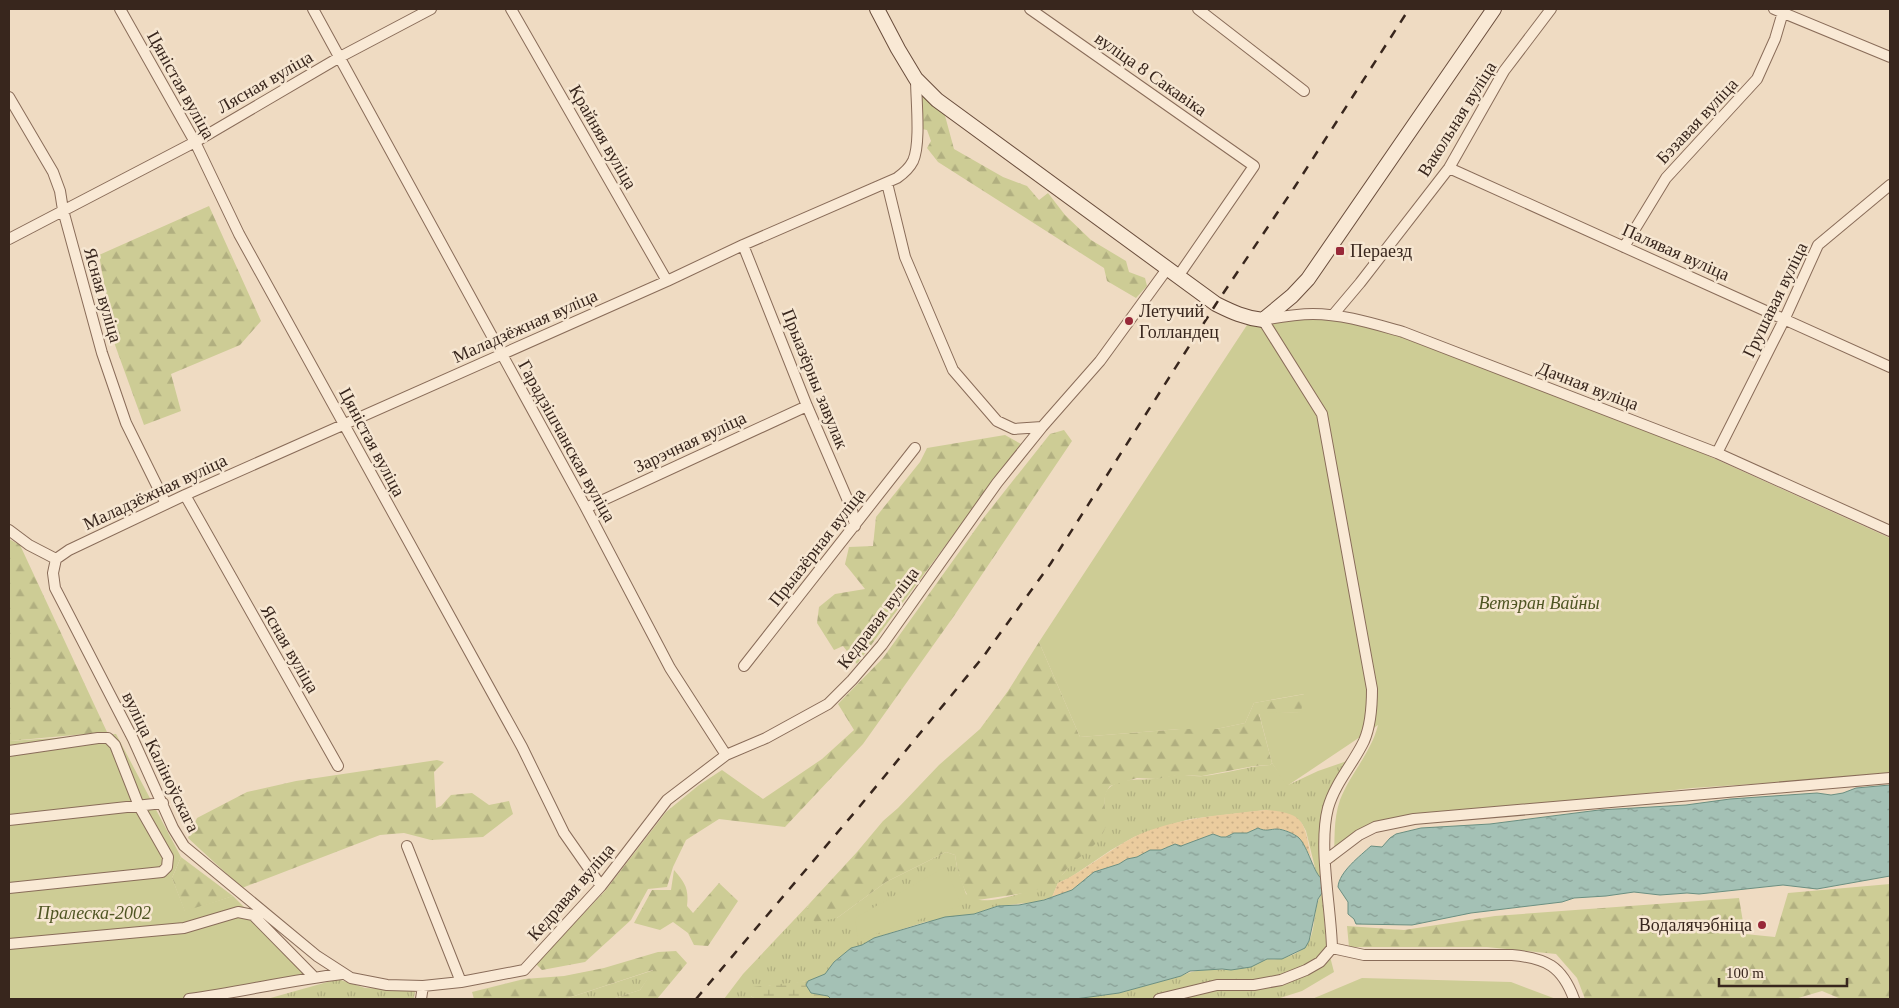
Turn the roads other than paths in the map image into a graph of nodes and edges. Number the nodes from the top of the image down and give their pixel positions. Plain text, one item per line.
1 (120, 9) edge
2 (312, 9) edge
3 (431, 9) edge
4 (510, 9) edge
5 (877, 9) edge
6 (1030, 9) edge
7 (1198, 9) edge
8 (1494, 9) edge
9 (1551, 9) edge
10 (1778, 10) edge
11 (340, 57) junction
12 (1890, 57) edge
13 (916, 79) junction
14 (1304, 91) dead end
15 (9, 97) edge
16 (12, 108) edge
17 (195, 142) junction
18 (1254, 166) joint
19 (1449, 168) junction
20 (887, 183) junction
21 (1890, 185) edge
22 (63, 210) junction
23 (9, 239) edge
24 (742, 245) junction
25 (1624, 247) junction
26 (1173, 272) junction
27 (667, 281) junction
28 (1333, 315) junction
29 (1785, 318) junction
30 (1263, 320) junction
31 (501, 354) junction
32 (1890, 366) edge
33 (807, 406) junction
34 (345, 424) junction
35 (1042, 427) junction
36 (915, 448) dead end
37 (1717, 453) junction
38 (185, 495) junction
39 (166, 504) junction
40 (586, 508) junction
41 (855, 526) junction
42 (9, 530) edge
43 (1890, 531) edge
44 (56, 559) junction
45 (744, 666) dead end
46 (9, 751) edge
47 (726, 755) junction
48 (338, 766) dead end
49 (1890, 778) edge
50 (163, 803) junction
51 (139, 806) junction
52 (9, 820) edge
53 (407, 846) dead end
54 (1326, 860) junction
55 (601, 886) junction
56 (9, 888) edge
57 (9, 944) edge
58 (1332, 948) junction
59 (342, 974) junction
60 (314, 978) junction
61 (461, 982) junction
62 (423, 986) junction
63 (189, 999) edge
64 (421, 999) edge
65 (1158, 999) edge
66 (1574, 999) edge

1 - 17 street, Цяністая вуліца
2 - 11 street, Гарадзішчанская вуліца
3 - 11 street, Лясная вуліца
4 - 27 street, Крайняя вуліца
5 - 13 main road
6 - 18 street, вуліца 8 Сакавіка
7 - 14 street
8 - 30 main road
9 - 19 street, Вакольная вуліца
10 - 12 street, Бэзавая вуліца
10 - 25 street, Бэзавая вуліца
11 - 17 street, Лясная вуліца
11 - 31 street, Гарадзішчанская вуліца
13 - 20 street, Маладзёжная вуліца
13 - 26 main road
15 - 16 street, Ясная вуліца
16 - 22 street, Ясная вуліца
17 - 22 street, Лясная вуліца
17 - 34 street, Цяністая вуліца
18 - 26 street, Кедравая вуліца
19 - 25 street, Палявая вуліца
19 - 28 street, Вакольная вуліца
20 - 24 street, Маладзёжная вуліца
20 - 35 street
21 - 29 street, Грушавая вуліца
22 - 23 street, Лясная вуліца
22 - 39 street, Ясная вуліца
24 - 27 street, Маладзёжная вуліца
24 - 33 street, Прыазёрны завулак
25 - 29 street, Палявая вуліца
26 - 30 main road
26 - 35 street, Кедравая вуліца
27 - 31 street, Маладзёжная вуліца
28 - 30 street, Дачная вуліца
28 - 37 street, Дачная вуліца
29 - 32 street, Палявая вуліца
29 - 37 street, Грушавая вуліца
30 - 54 street
31 - 34 street, Маладзёжная вуліца
31 - 40 street, Гарадзішчанская вуліца
33 - 40 street, Зарэчная вуліца
33 - 41 street, Прыазёрны завулак
34 - 38 street, Маладзёжная вуліца
34 - 55 street, Цяністая вуліца
35 - 47 street, Кедравая вуліца
36 - 41 street, Прыазёрная вуліца
37 - 43 street, Дачная вуліца
38 - 39 street, Маладзёжная вуліца
38 - 48 street, Ясная вуліца
39 - 44 street, Маладзёжная вуліца
40 - 47 street, Гарадзішчанская вуліца
41 - 45 street, Прыазёрная вуліца
42 - 44 street
44 - 50 street, вуліца Каліноўскага
46 - 51 street
47 - 55 street, Кедравая вуліца
49 - 54 street
50 - 51 street
50 - 59 street, вуліца Каліноўскага
51 - 52 street
51 - 56 street
53 - 61 street
54 - 58 street
55 - 61 street, Кедравая вуліца
57 - 60 street
58 - 65 street
58 - 66 street
59 - 60 street
59 - 62 street, вуліца Каліноўскага
60 - 63 street
61 - 62 street, вуліца Каліноўскага
62 - 64 street

